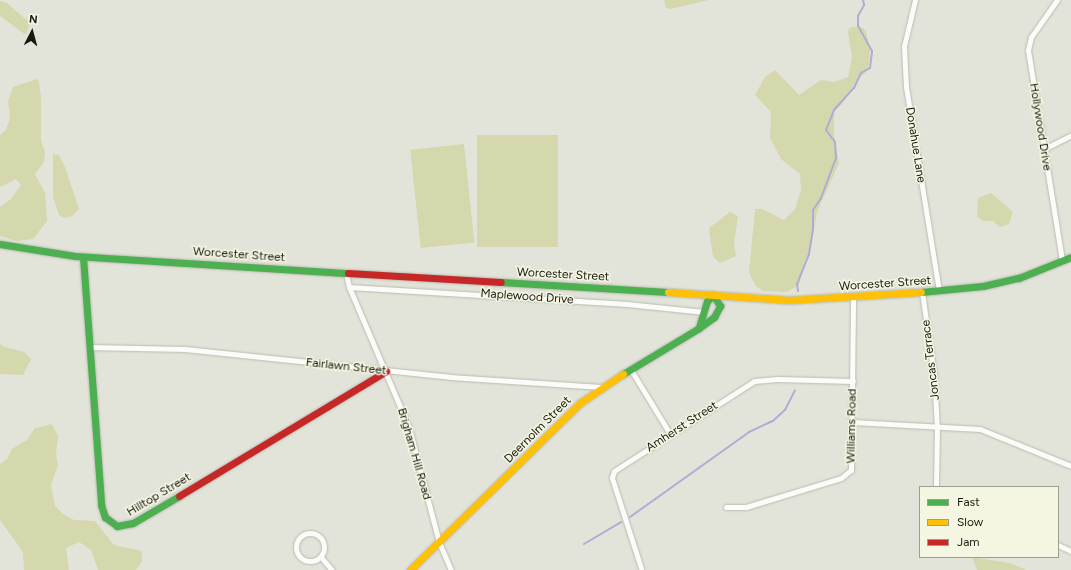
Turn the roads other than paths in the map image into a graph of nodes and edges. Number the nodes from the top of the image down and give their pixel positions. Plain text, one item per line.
1 (915, 0) edge
2 (1057, 0) edge
3 (1071, 135) edge
4 (1044, 149) junction
5 (0, 244) edge
6 (82, 256) junction
7 (1071, 257) edge
8 (1062, 261) junction
9 (346, 273) junction
10 (349, 286) junction
11 (939, 290) junction
12 (922, 292) junction
13 (713, 295) junction
14 (853, 298) junction
15 (705, 312) junction
16 (699, 328) junction
17 (89, 347) junction
18 (631, 370) junction
19 (386, 371) junction
20 (853, 381) junction
21 (602, 387) junction
22 (853, 422) junction
23 (937, 428) junction
24 (670, 434) junction
25 (1071, 466) edge
26 (936, 486) edge
27 (726, 507) dead end
28 (439, 542) junction
29 (1059, 545) edge
30 (1071, 551) edge
31 (320, 557) junction
32 (641, 568) dead end
33 (332, 570) edge
34 (410, 570) edge
35 (451, 570) edge

1 - 11 street, Donahue Lane
2 - 4 street, Hollywood Drive
3 - 4 street
4 - 8 street, Hollywood Drive
5 - 6 main road, Worcester Street
6 - 9 main road, Worcester Street
6 - 17 main road, Hilltop Street
7 - 8 main road, Worcester Street
8 - 11 main road, Worcester Street
9 - 10 street, Brigham Hill Road
9 - 13 main road, Worcester Street
10 - 15 street, Maplewood Drive
10 - 19 street, Brigham Hill Road
11 - 12 main road, Worcester Street
12 - 14 main road, Worcester Street
12 - 23 street, Joncas Terrace
13 - 14 main road, Worcester Street
13 - 15 main road
13 - 16 main road, Deernolm Street
14 - 20 street, Williams Road
15 - 16 main road
16 - 18 main road, Deernolm Street
17 - 19 street, Fairlawn Street
17 - 19 main road, Hilltop Street
18 - 21 main road, Deernolm Street
18 - 24 street
19 - 21 street, Fairlawn Street
19 - 28 street, Brigham Hill Road
20 - 22 street, Williams Road
20 - 24 street, Amherst Street
21 - 28 main road, Deernolm Street
22 - 23 street
22 - 27 street, Williams Road
23 - 25 street
23 - 26 street, Joncas Terrace
24 - 32 street, Amherst Street
28 - 34 main road, Deernolm Street
28 - 35 street, Brigham Hill Road
29 - 30 street
31 - 31 street
31 - 33 street

